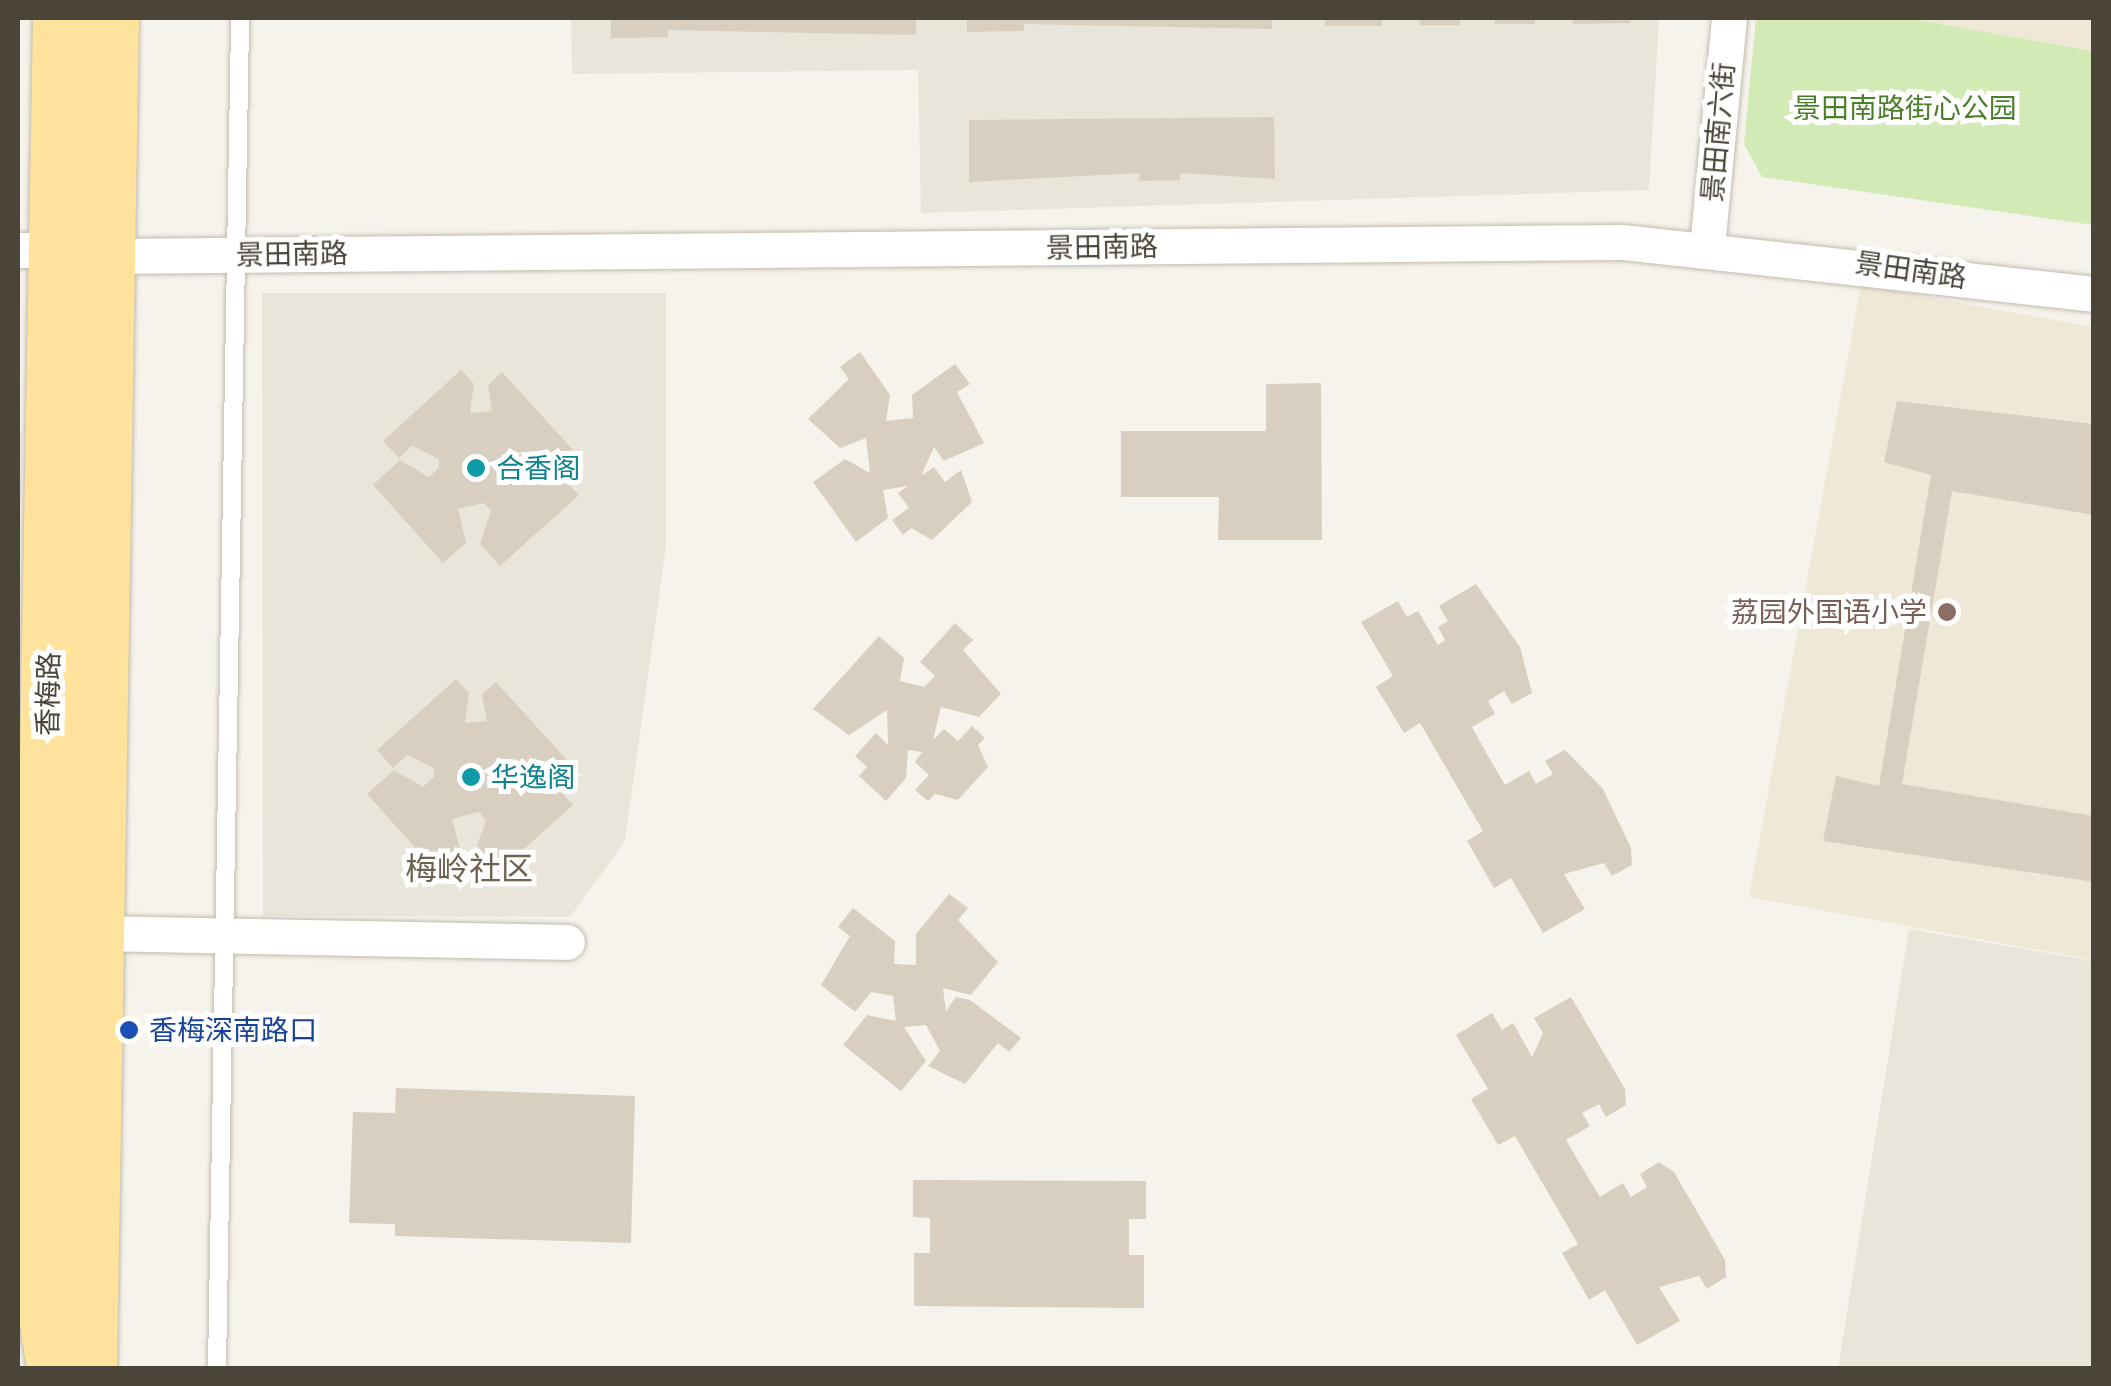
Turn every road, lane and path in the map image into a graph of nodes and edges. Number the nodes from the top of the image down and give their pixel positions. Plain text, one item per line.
1 (60, 18) edge
2 (112, 18) edge
3 (240, 18) edge
4 (1729, 18) edge
5 (1707, 247) junction
6 (61, 252) edge
7 (236, 255) junction
8 (2094, 294) edge
9 (99, 933) junction
10 (224, 939) junction
11 (567, 942) dead end
12 (39, 1305) junction
13 (24, 1368) edge
14 (54, 1368) edge
15 (88, 1368) edge
16 (217, 1368) edge

1 - 6 main road, 香梅路
2 - 6 main road, 香梅路
3 - 7 lane
4 - 5 street, 景田南六街
5 - 7 street, 景田南路
5 - 8 street, 景田南路
6 - 7 street, 景田南路
6 - 9 main road, 香梅路
6 - 12 main road, 香梅路
7 - 10 lane
9 - 10 street
9 - 15 main road, 香梅路
10 - 11 street
10 - 16 lane
12 - 13 main road
12 - 14 main road, 香梅路

